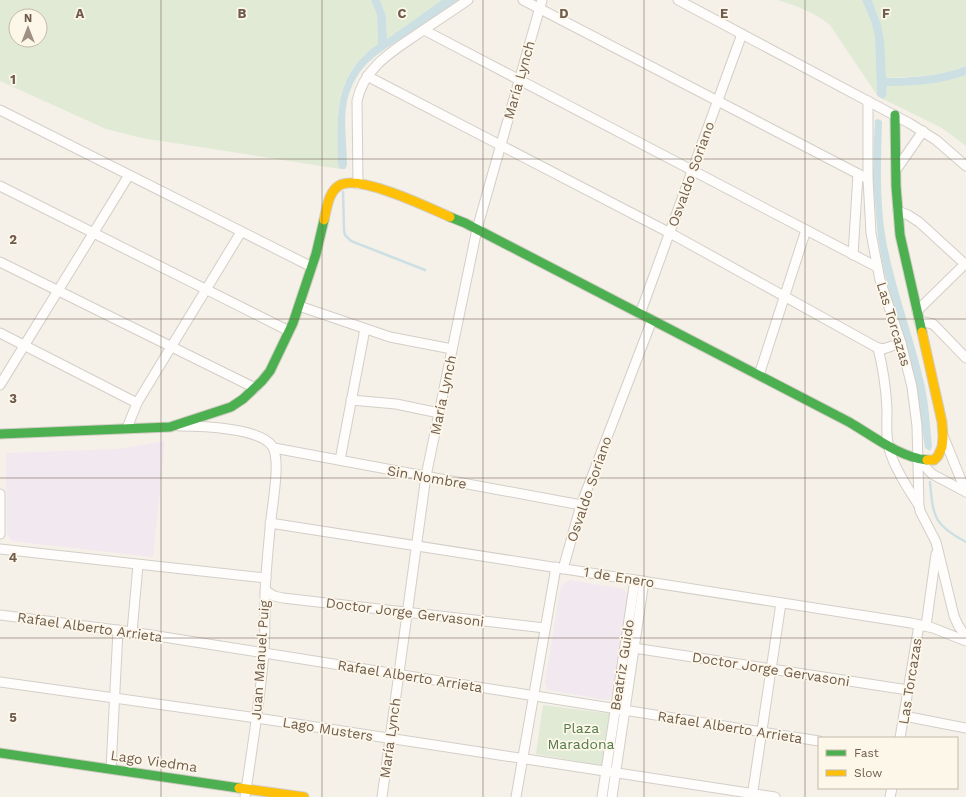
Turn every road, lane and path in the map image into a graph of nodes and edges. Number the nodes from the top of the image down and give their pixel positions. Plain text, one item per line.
1 (468, 0) edge
2 (523, 0) edge
3 (678, 0) edge
4 (540, 4) edge
5 (424, 30) junction
6 (742, 34) junction
7 (367, 76) junction
8 (519, 80) junction
9 (868, 101) junction
10 (718, 102) junction
11 (0, 110) edge
12 (895, 115) junction
13 (923, 131) junction
14 (501, 145) junction
15 (966, 166) edge
16 (896, 170) junction
17 (692, 171) junction
18 (858, 174) junction
19 (129, 175) junction
20 (868, 179) junction
21 (358, 184) junction
22 (0, 186) edge
23 (898, 211) junction
24 (477, 229) junction
25 (806, 230) junction
26 (241, 232) junction
27 (93, 233) junction
28 (670, 233) junction
29 (853, 255) junction
30 (0, 262) edge
31 (966, 264) edge
32 (312, 267) junction
33 (877, 267) junction
34 (58, 290) junction
35 (206, 290) junction
36 (785, 297) junction
37 (299, 306) junction
38 (640, 314) junction
39 (918, 316) junction
40 (652, 320) junction
41 (365, 329) junction
42 (289, 331) junction
43 (0, 333) edge
44 (901, 342) junction
45 (24, 345) junction
46 (172, 347) junction
47 (878, 348) junction
48 (452, 349) junction
49 (966, 358) edge
50 (759, 375) junction
51 (0, 385) edge
52 (255, 388) junction
53 (351, 400) junction
54 (137, 403) junction
55 (439, 413) junction
56 (170, 427) junction
57 (127, 428) junction
58 (0, 434) edge
59 (943, 435) junction
60 (888, 444) junction
61 (274, 448) junction
62 (918, 459) junction
63 (340, 460) junction
64 (426, 476) junction
65 (966, 492) edge
66 (0, 494) edge
67 (581, 505) junction
68 (919, 505) junction
69 (270, 523) junction
70 (0, 534) edge
71 (936, 542) junction
72 (417, 546) junction
73 (0, 549) edge
74 (138, 565) junction
75 (560, 568) junction
76 (266, 578) junction
77 (640, 581) junction
78 (266, 591) junction
79 (781, 603) junction
80 (408, 612) junction
81 (0, 615) edge
82 (922, 626) junction
83 (545, 628) junction
84 (118, 630) junction
85 (132, 632) junction
86 (966, 637) edge
87 (966, 641) edge
88 (634, 648) junction
89 (264, 652) junction
90 (771, 669) junction
91 (399, 674) junction
92 (0, 682) edge
93 (908, 690) junction
94 (534, 696) junction
95 (115, 698) junction
96 (616, 709) junction
97 (625, 710) junction
98 (904, 716) junction
99 (257, 718) junction
100 (966, 728) edge
101 (762, 732) junction
102 (900, 737) edge
103 (390, 739) junction
104 (818, 741) edge
105 (0, 753) edge
106 (523, 759) junction
107 (111, 769) junction
108 (606, 772) junction
109 (616, 773) junction
110 (246, 793) edge
111 (752, 795) edge
112 (304, 797) edge
113 (382, 797) edge
114 (516, 797) edge
115 (602, 797) edge
116 (612, 797) edge
117 (775, 797) edge

1 - 5 street
2 - 4 street
3 - 6 street
4 - 8 street, María Lynch
4 - 10 street
5 - 7 street
5 - 8 street
6 - 9 street
6 - 10 street, Osvaldo Soriano
7 - 14 street
7 - 21 street
8 - 14 street, María Lynch
8 - 17 street
9 - 12 street
9 - 20 street, Las Torcazas
10 - 17 street, Osvaldo Soriano
10 - 18 street
11 - 19 street
12 - 13 street
12 - 16 street
13 - 15 street
13 - 16 street
14 - 24 street, María Lynch
14 - 28 street
16 - 23 street
17 - 25 street
17 - 28 street, Osvaldo Soriano
18 - 20 street
18 - 29 street
19 - 26 street
19 - 27 street
20 - 33 street, Las Torcazas
21 - 24 street
21 - 32 street
22 - 27 street
23 - 31 street
23 - 39 street
24 - 38 street
24 - 48 street, María Lynch
25 - 29 street
25 - 36 street
26 - 32 street
26 - 35 street
27 - 34 street
27 - 35 street
28 - 36 street
28 - 38 street, Osvaldo Soriano
29 - 33 street
30 - 34 street
31 - 39 street
32 - 37 street
33 - 44 street, Las Torcazas
34 - 45 street
34 - 46 street
35 - 42 street
35 - 46 street
36 - 47 street
36 - 50 street
37 - 41 street
37 - 42 street
38 - 40 street
39 - 49 street
39 - 59 street
40 - 50 street
40 - 67 street, Osvaldo Soriano
41 - 48 street
41 - 53 street
42 - 52 street
43 - 45 street
44 - 47 street
44 - 62 street, Las Torcazas
45 - 51 street
45 - 54 street
46 - 52 street
46 - 54 street
47 - 60 street
48 - 55 street, María Lynch
50 - 60 street
52 - 56 street
53 - 55 street
53 - 63 street
54 - 57 street
55 - 64 street, María Lynch
56 - 57 street
56 - 61 street, Sin Nombre
57 - 58 street
59 - 62 street
59 - 65 street
60 - 62 street
60 - 68 street
61 - 63 street, Sin Nombre
61 - 69 street
62 - 65 street
62 - 68 street, Las Torcazas
63 - 64 street, Sin Nombre
64 - 67 street, Sin Nombre
64 - 72 street, María Lynch
66 - 70 street
67 - 75 street, Osvaldo Soriano
68 - 71 street, Las Torcazas
69 - 72 street, 1 de Enero
69 - 76 street, Juan Manuel Puig
71 - 82 street, Las Torcazas
71 - 86 street, Las Torcazas
72 - 75 street, 1 de Enero
72 - 80 street, María Lynch
73 - 74 street
74 - 76 street
74 - 85 street
75 - 77 street, 1 de Enero
75 - 83 street, Osvaldo Soriano
76 - 78 street, Juan Manuel Puig
77 - 79 street, 1 de Enero
77 - 88 street, Beatriz Guido
77 - 96 street, Beatriz Guido
78 - 80 street, Doctor Jorge Gervasoni
78 - 89 street, Juan Manuel Puig
79 - 82 street, 1 de Enero
79 - 90 street
80 - 83 street, Doctor Jorge Gervasoni
80 - 91 street, María Lynch
81 - 84 street, Rafael Alberto Arrieta
82 - 87 street, 1 de Enero
82 - 93 street, Las Torcazas
83 - 94 street, Osvaldo Soriano
84 - 85 street, Rafael Alberto Arrieta
84 - 95 street
85 - 89 street, Rafael Alberto Arrieta
88 - 90 street, Doctor Jorge Gervasoni
88 - 97 street, Beatriz Guido
89 - 91 street, Rafael Alberto Arrieta
89 - 99 street, Juan Manuel Puig
90 - 93 street, Doctor Jorge Gervasoni
90 - 101 street
91 - 94 street, Rafael Alberto Arrieta
91 - 103 street, María Lynch
92 - 95 street, Lago Musters
93 - 98 street, Las Torcazas
94 - 96 street, Rafael Alberto Arrieta
94 - 106 street, Osvaldo Soriano
95 - 99 street, Lago Musters
95 - 107 street
96 - 97 street, Rafael Alberto Arrieta
96 - 108 street, Beatriz Guido
97 - 101 street, Rafael Alberto Arrieta
97 - 109 street, Beatriz Guido
98 - 100 street
98 - 102 street, Las Torcazas
99 - 103 street, Lago Musters
99 - 110 street, Juan Manuel Puig
101 - 104 street, Rafael Alberto Arrieta
101 - 111 street
103 - 106 street, Lago Musters
103 - 113 street, María Lynch
105 - 107 street, Lago Viedma
106 - 108 street, Lago Musters
106 - 114 street, Osvaldo Soriano
107 - 110 street, Lago Viedma
108 - 109 street, Lago Musters
108 - 115 street, Beatriz Guido
109 - 111 street, Lago Musters
109 - 116 street, Beatriz Guido
110 - 112 street, Lago Viedma
111 - 117 street, Lago Musters

